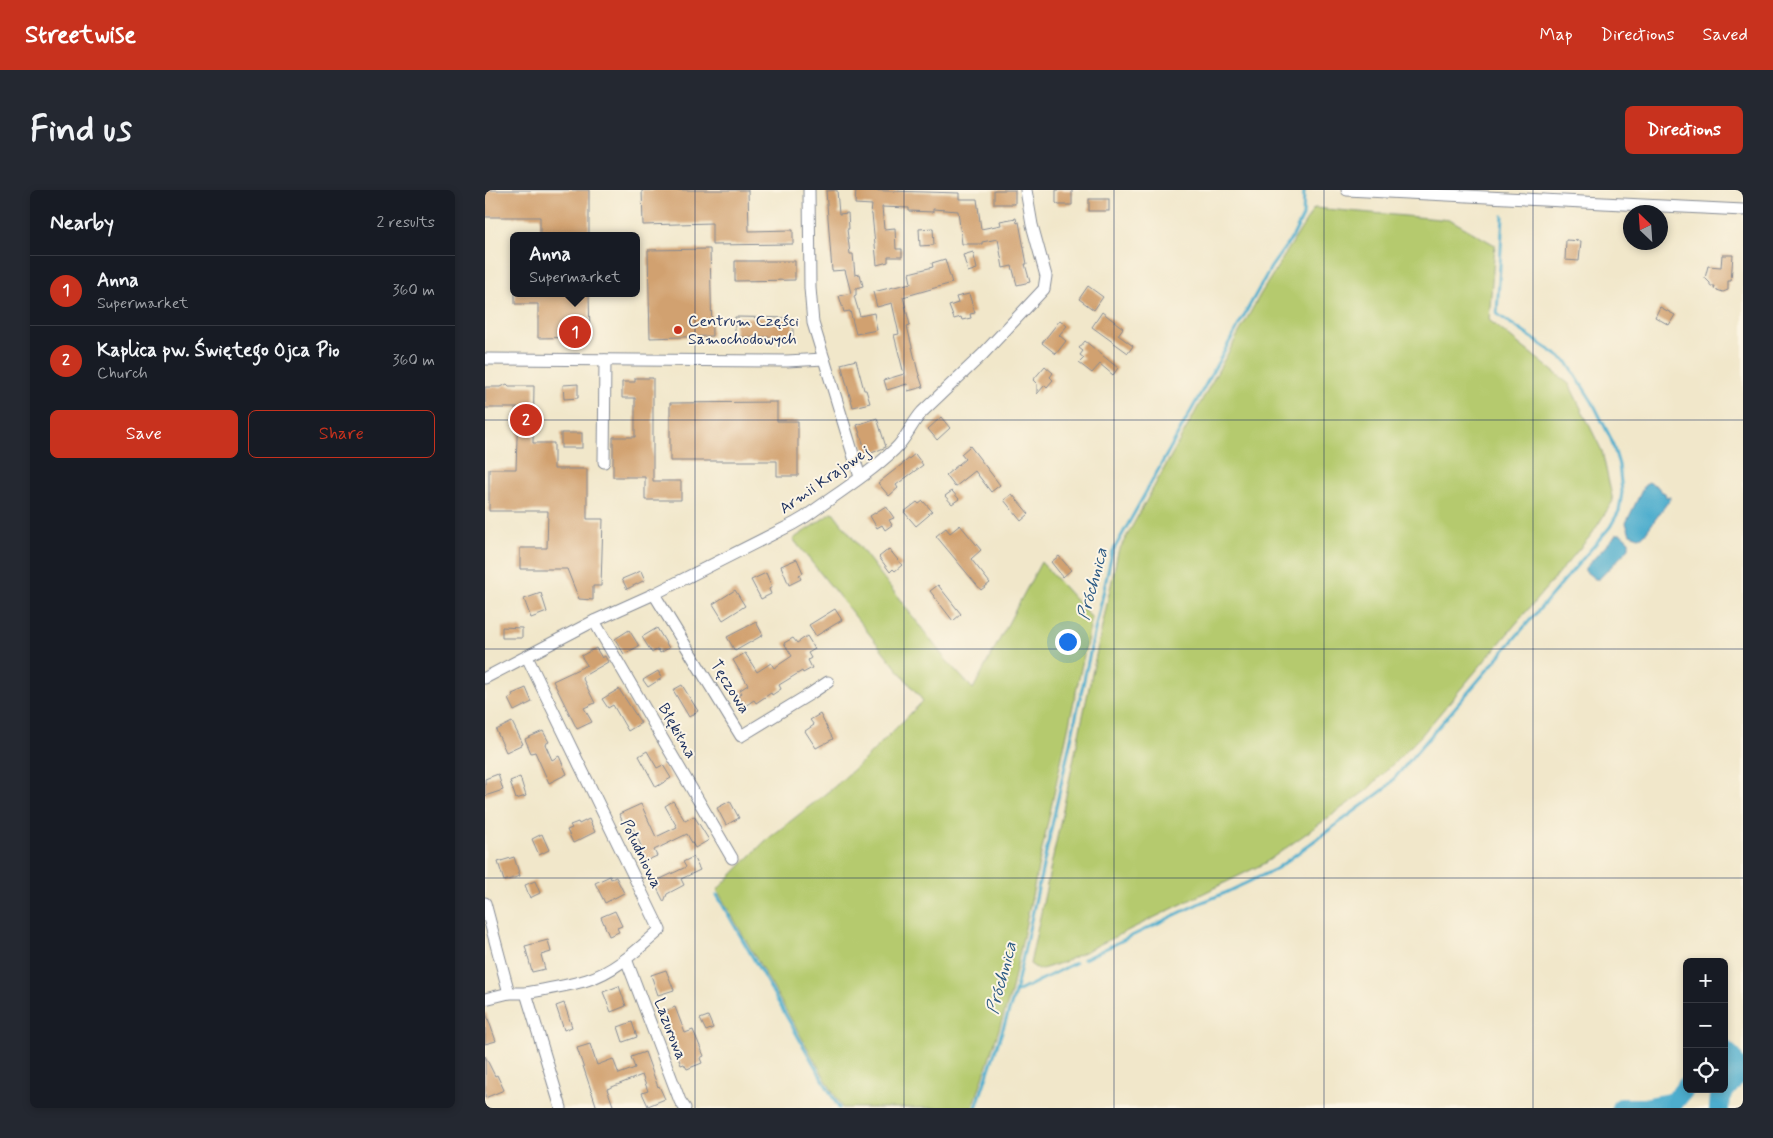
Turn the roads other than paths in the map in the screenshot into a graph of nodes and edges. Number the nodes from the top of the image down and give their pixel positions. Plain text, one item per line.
1 (809, 190) edge
2 (1026, 190) edge
3 (1347, 190) edge
4 (1743, 210) edge
5 (485, 359) edge
6 (824, 359) junction
7 (605, 360) junction
8 (604, 462) dead end
9 (860, 478) junction
10 (654, 594) junction
11 (594, 621) junction
12 (527, 657) junction
13 (485, 678) edge
14 (827, 682) dead end
15 (732, 858) dead end
16 (485, 903) edge
17 (626, 959) junction
18 (509, 993) junction
19 (527, 993) junction
20 (485, 999) edge
21 (561, 1108) edge
22 (685, 1108) edge

1 - 6 street
2 - 9 street, Armii Krajowej
3 - 4 street
5 - 7 street
6 - 7 street
6 - 9 street
7 - 8 street
9 - 10 street, Armii Krajowej
10 - 11 street, Armii Krajowej
10 - 14 street, Tęczowa
11 - 12 street, Armii Krajowej
11 - 15 street, Błękitna
12 - 13 street, Armii Krajowej
12 - 17 street, Południowa
16 - 18 street
17 - 19 street, Południowa
17 - 22 street, Lazurowa
18 - 19 street
18 - 20 street
19 - 21 street

